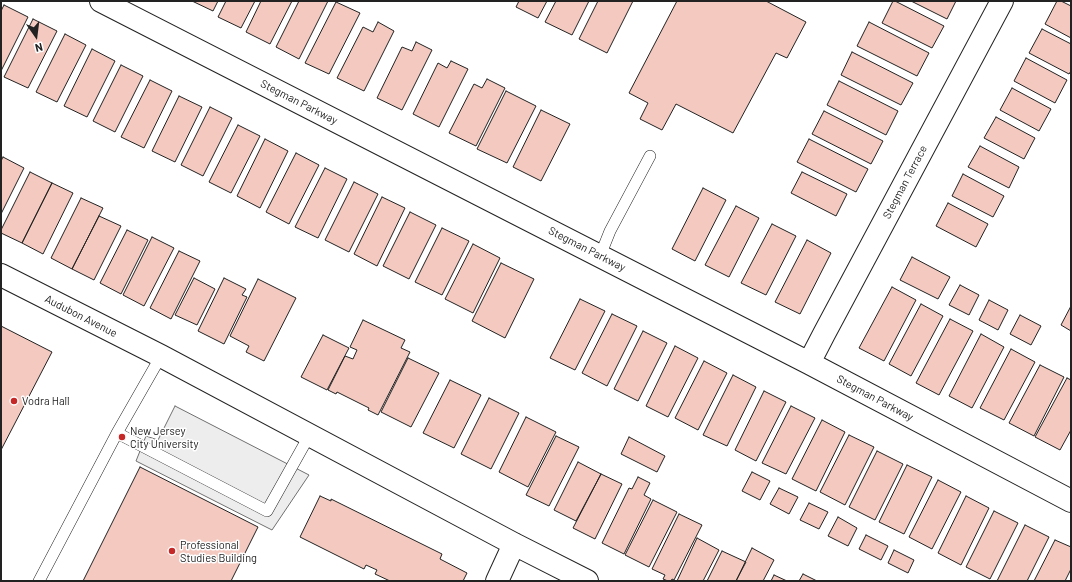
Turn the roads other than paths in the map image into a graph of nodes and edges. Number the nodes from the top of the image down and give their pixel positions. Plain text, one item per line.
1 (101, 1) edge
2 (1002, 1) edge
3 (650, 156) dead end
4 (600, 256) junction
5 (1, 275) edge
6 (161, 356) junction
7 (809, 363) junction
8 (117, 433) junction
9 (309, 436) junction
10 (1071, 501) edge
11 (514, 544) junction
12 (39, 581) edge
13 (497, 581) edge
14 (587, 581) edge

1 - 4 street, Stegman Parkway
2 - 7 street, Stegman Terrace
3 - 4 lane
4 - 7 street, Stegman Parkway
5 - 6 street, Audubon Avenue
6 - 8 lane
6 - 9 street, Audubon Avenue
7 - 10 street, Stegman Parkway
8 - 9 lane
8 - 12 lane
9 - 11 street, Audubon Avenue
11 - 13 street
11 - 14 street

